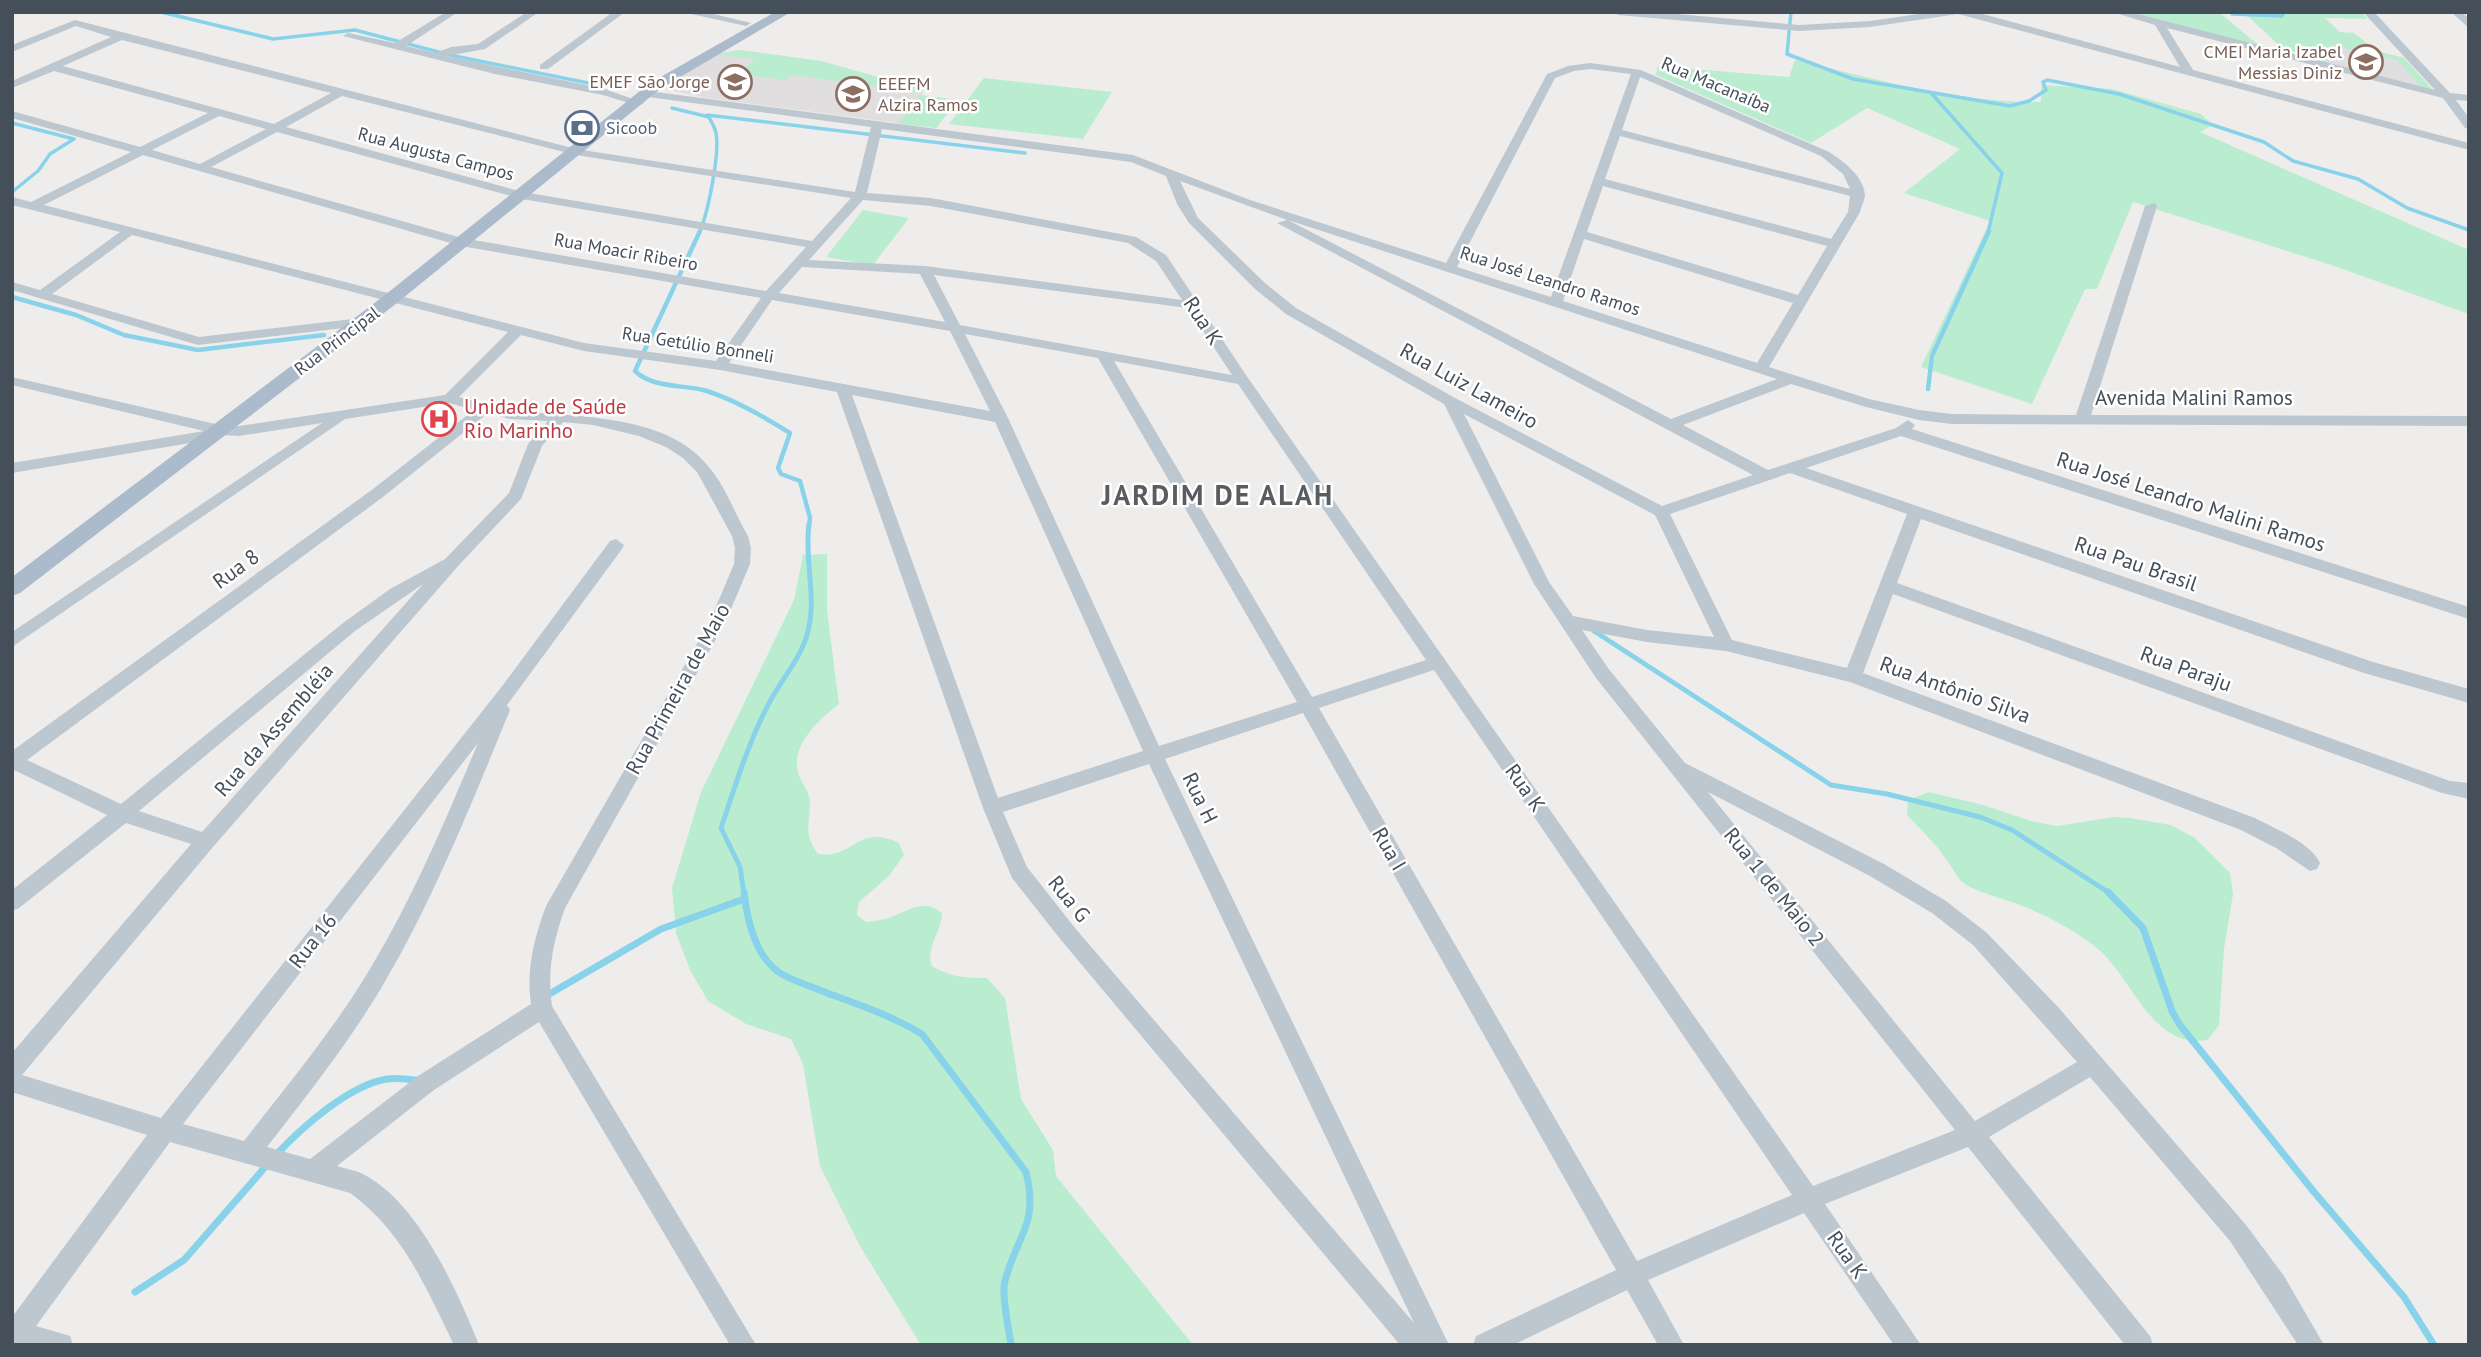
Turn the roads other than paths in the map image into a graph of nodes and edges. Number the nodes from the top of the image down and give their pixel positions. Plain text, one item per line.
1 (453, 12) edge
2 (534, 12) edge
3 (620, 12) edge
4 (687, 12) edge
5 (766, 12) edge
6 (785, 12) edge
7 (1618, 12) edge
8 (1955, 12) edge
9 (1962, 12) edge
10 (2117, 12) edge
11 (2368, 12) edge
12 (2456, 12) edge
13 (703, 14) edge
14 (746, 23) junction
15 (2159, 23) junction
16 (2469, 24) edge
17 (348, 36) dead end
18 (121, 37) junction
19 (401, 44) junction
20 (12, 49) edge
21 (441, 55) junction
22 (544, 66) dead end
23 (53, 67) junction
24 (1637, 72) junction
25 (2189, 72) junction
26 (12, 85) edge
27 (342, 92) junction
28 (645, 96) junction
29 (2447, 96) junction
30 (2469, 98) edge
31 (216, 113) junction
32 (12, 114) edge
33 (877, 126) junction
34 (2469, 126) edge
35 (275, 129) junction
36 (1616, 132) junction
37 (2469, 147) edge
38 (143, 152) junction
39 (576, 152) junction
40 (199, 169) junction
41 (1171, 174) junction
42 (1599, 181) junction
43 (522, 195) junction
44 (1858, 195) junction
45 (860, 196) junction
46 (12, 201) edge
47 (1246, 203) junction
48 (33, 206) junction
49 (2151, 206) dead end
50 (128, 232) junction
51 (1580, 234) junction
52 (461, 242) junction
53 (816, 244) junction
54 (1834, 244) junction
55 (801, 263) junction
56 (1451, 267) junction
57 (925, 270) junction
58 (12, 286) edge
59 (43, 294) junction
60 (768, 297) junction
61 (391, 299) junction
62 (1799, 300) junction
63 (1556, 301) junction
64 (1194, 305) junction
65 (361, 322) junction
66 (956, 328) junction
67 (516, 332) junction
68 (1103, 355) junction
69 (720, 366) junction
70 (1761, 368) junction
71 (1793, 378) junction
72 (12, 381) edge
73 (1243, 381) junction
74 (843, 390) junction
75 (449, 398) junction
76 (1450, 401) junction
77 (484, 409) junction
78 (343, 415) junction
79 (1919, 415) junction
80 (164, 416) junction
81 (560, 417) junction
82 (1001, 418) junction
83 (2082, 418) junction
84 (2469, 421) edge
85 (1670, 425) junction
86 (1901, 431) junction
87 (217, 432) junction
88 (136, 447) junction
89 (12, 468) edge
90 (1791, 468) junction
91 (1764, 474) junction
92 (1661, 512) junction
93 (1915, 513) junction
94 (616, 545) dead end
95 (453, 561) junction
96 (1888, 586) junction
97 (12, 588) edge
98 (2469, 613) edge
99 (1565, 621) junction
100 (12, 641) edge
101 (1726, 645) junction
102 (1439, 662) junction
103 (1853, 676) junction
104 (509, 690) junction
105 (2469, 696) edge
106 (1307, 704) junction
107 (1153, 754) junction
108 (12, 761) edge
109 (1677, 766) junction
110 (2469, 791) edge
111 (992, 808) junction
112 (123, 814) junction
113 (206, 841) junction
114 (2310, 863) dead end
115 (12, 902) edge
116 (542, 1008) junction
117 (2093, 1064) junction
118 (12, 1070) edge
119 (12, 1082) edge
120 (165, 1130) junction
121 (1973, 1133) junction
122 (249, 1152) junction
123 (314, 1170) junction
124 (1809, 1199) junction
125 (1632, 1275) junction
126 (14, 1336) edge
127 (61, 1345) edge
128 (467, 1345) edge
129 (744, 1345) edge
130 (1416, 1345) edge
131 (1437, 1345) edge
132 (1485, 1345) edge
133 (1672, 1345) edge
134 (1909, 1345) edge
135 (2141, 1345) edge
136 (2312, 1345) edge

1 - 19 street
2 - 21 street
3 - 22 street
4 - 13 street
5 - 14 main road, Rua Principal
6 - 28 main road, Rua Principal
7 - 8 street
9 - 25 street
10 - 15 street
11 - 29 street
12 - 16 street
13 - 14 street
14 - 28 main road, Rua Principal
15 - 25 street
15 - 29 street
17 - 19 street, Rua José Leandro Ramos
18 - 20 street
18 - 23 street
18 - 27 street
19 - 21 street, Rua José Leandro Ramos
21 - 28 street, Rua José Leandro Ramos
23 - 26 street
23 - 31 street, Rua Augusta Campos
24 - 36 street
24 - 44 street, Rua Macanaíba
24 - 56 street, Rua Macanaíba
25 - 37 street
27 - 35 street
27 - 39 street
28 - 33 street, Rua José Leandro Ramos
28 - 39 main road, Rua Principal
29 - 30 street
29 - 34 street
31 - 35 street, Rua Augusta Campos
31 - 38 street
32 - 38 street, Rua Moacir Ribeiro
33 - 41 street, Rua José Leandro Ramos
33 - 45 street
35 - 40 street
35 - 43 street, Rua Augusta Campos
36 - 42 street
36 - 44 street
38 - 40 street, Rua Moacir Ribeiro
38 - 48 street
39 - 43 main road, Rua Principal
39 - 45 street
40 - 52 street, Rua Moacir Ribeiro
41 - 47 street, Rua José Leandro Ramos
41 - 76 street, Rua Luiz Lameiro
42 - 51 street
42 - 54 street
43 - 52 main road, Rua Principal
43 - 53 street, Rua Augusta Campos
44 - 54 street
45 - 53 street
45 - 64 street, Rua K
46 - 48 street, Rua Getúlio Bonneli
47 - 56 street, Rua José Leandro Ramos
47 - 85 street
48 - 50 street, Rua Getúlio Bonneli
49 - 83 street
50 - 59 street
50 - 61 street, Rua Getúlio Bonneli
51 - 62 street
51 - 63 street
52 - 60 street, Rua Moacir Ribeiro
52 - 61 main road, Rua Principal
53 - 55 street
54 - 62 street
55 - 57 street
55 - 60 street
56 - 63 street, Rua José Leandro Ramos
57 - 64 street
57 - 66 street, Rua H
58 - 59 street
59 - 65 street
60 - 66 street, Rua Moacir Ribeiro
60 - 69 street
61 - 65 main road, Rua Principal
61 - 67 street, Rua Getúlio Bonneli
62 - 70 street
63 - 70 street, Rua José Leandro Ramos
64 - 73 street, Rua K
65 - 87 main road, Rua Principal
66 - 68 street, Rua Moacir Ribeiro
66 - 82 street, Rua H
67 - 69 street, Rua Getúlio Bonneli
67 - 75 street
68 - 73 street, Rua Moacir Ribeiro
68 - 106 street, Rua I
69 - 74 street, Rua Getúlio Bonneli
70 - 71 street, Rua José Leandro Ramos
71 - 79 street, Rua José Leandro Ramos
71 - 85 street
72 - 80 street
73 - 102 street, Rua K
74 - 82 street, Rua Getúlio Bonneli
74 - 111 street, Rua G
75 - 77 street, Rua Primeira de Maio
75 - 78 street, Rua Primeira de Maio
76 - 92 street, Rua Luiz Lameiro
76 - 99 street, Rua 1 de Maio 2
77 - 81 street, Rua Primeira de Maio
77 - 108 street, Rua 8
78 - 87 street, Rua Primeira de Maio
78 - 100 street
79 - 83 street, Avenida Malini Ramos
79 - 86 street
80 - 87 street
80 - 88 street
81 - 95 street, Rua da Assembléia
81 - 116 street, Rua Primeira de Maio
82 - 107 street, Rua H
83 - 84 street, Avenida Malini Ramos
85 - 91 street
86 - 90 street
86 - 98 street, Rua José Leandro Malini Ramos
87 - 88 street
87 - 97 main road, Rua Principal
88 - 89 street
90 - 91 street
90 - 93 street, Rua Pau Brasil
91 - 92 street
92 - 101 street
93 - 96 street
93 - 105 street, Rua Pau Brasil
94 - 104 street, Rua 16
95 - 112 street
95 - 113 street, Rua da Assembléia
96 - 103 street
96 - 110 street, Rua Paraju
99 - 101 street, Rua Antônio Silva
99 - 109 street, Rua 1 de Maio 2
101 - 103 street, Rua Antônio Silva
102 - 106 street
102 - 124 street, Rua K
103 - 114 street, Rua Antônio Silva
104 - 120 street, Rua 16
104 - 122 street
106 - 107 street
106 - 125 street, Rua I
107 - 111 street
107 - 131 street, Rua H
108 - 112 street
109 - 117 street
109 - 121 street, Rua 1 de Maio 2
111 - 130 street, Rua G
112 - 113 street
112 - 115 street
113 - 118 street, Rua da Assembléia
116 - 123 street
116 - 129 street, Rua Primeira de Maio
117 - 121 street
117 - 136 street
119 - 120 street
120 - 122 street
120 - 126 street, Rua 16
121 - 124 street
121 - 135 street, Rua 1 de Maio 2
122 - 123 street
123 - 128 street
124 - 125 street
124 - 134 street, Rua K
125 - 132 street
125 - 133 street, Rua I
126 - 127 street

